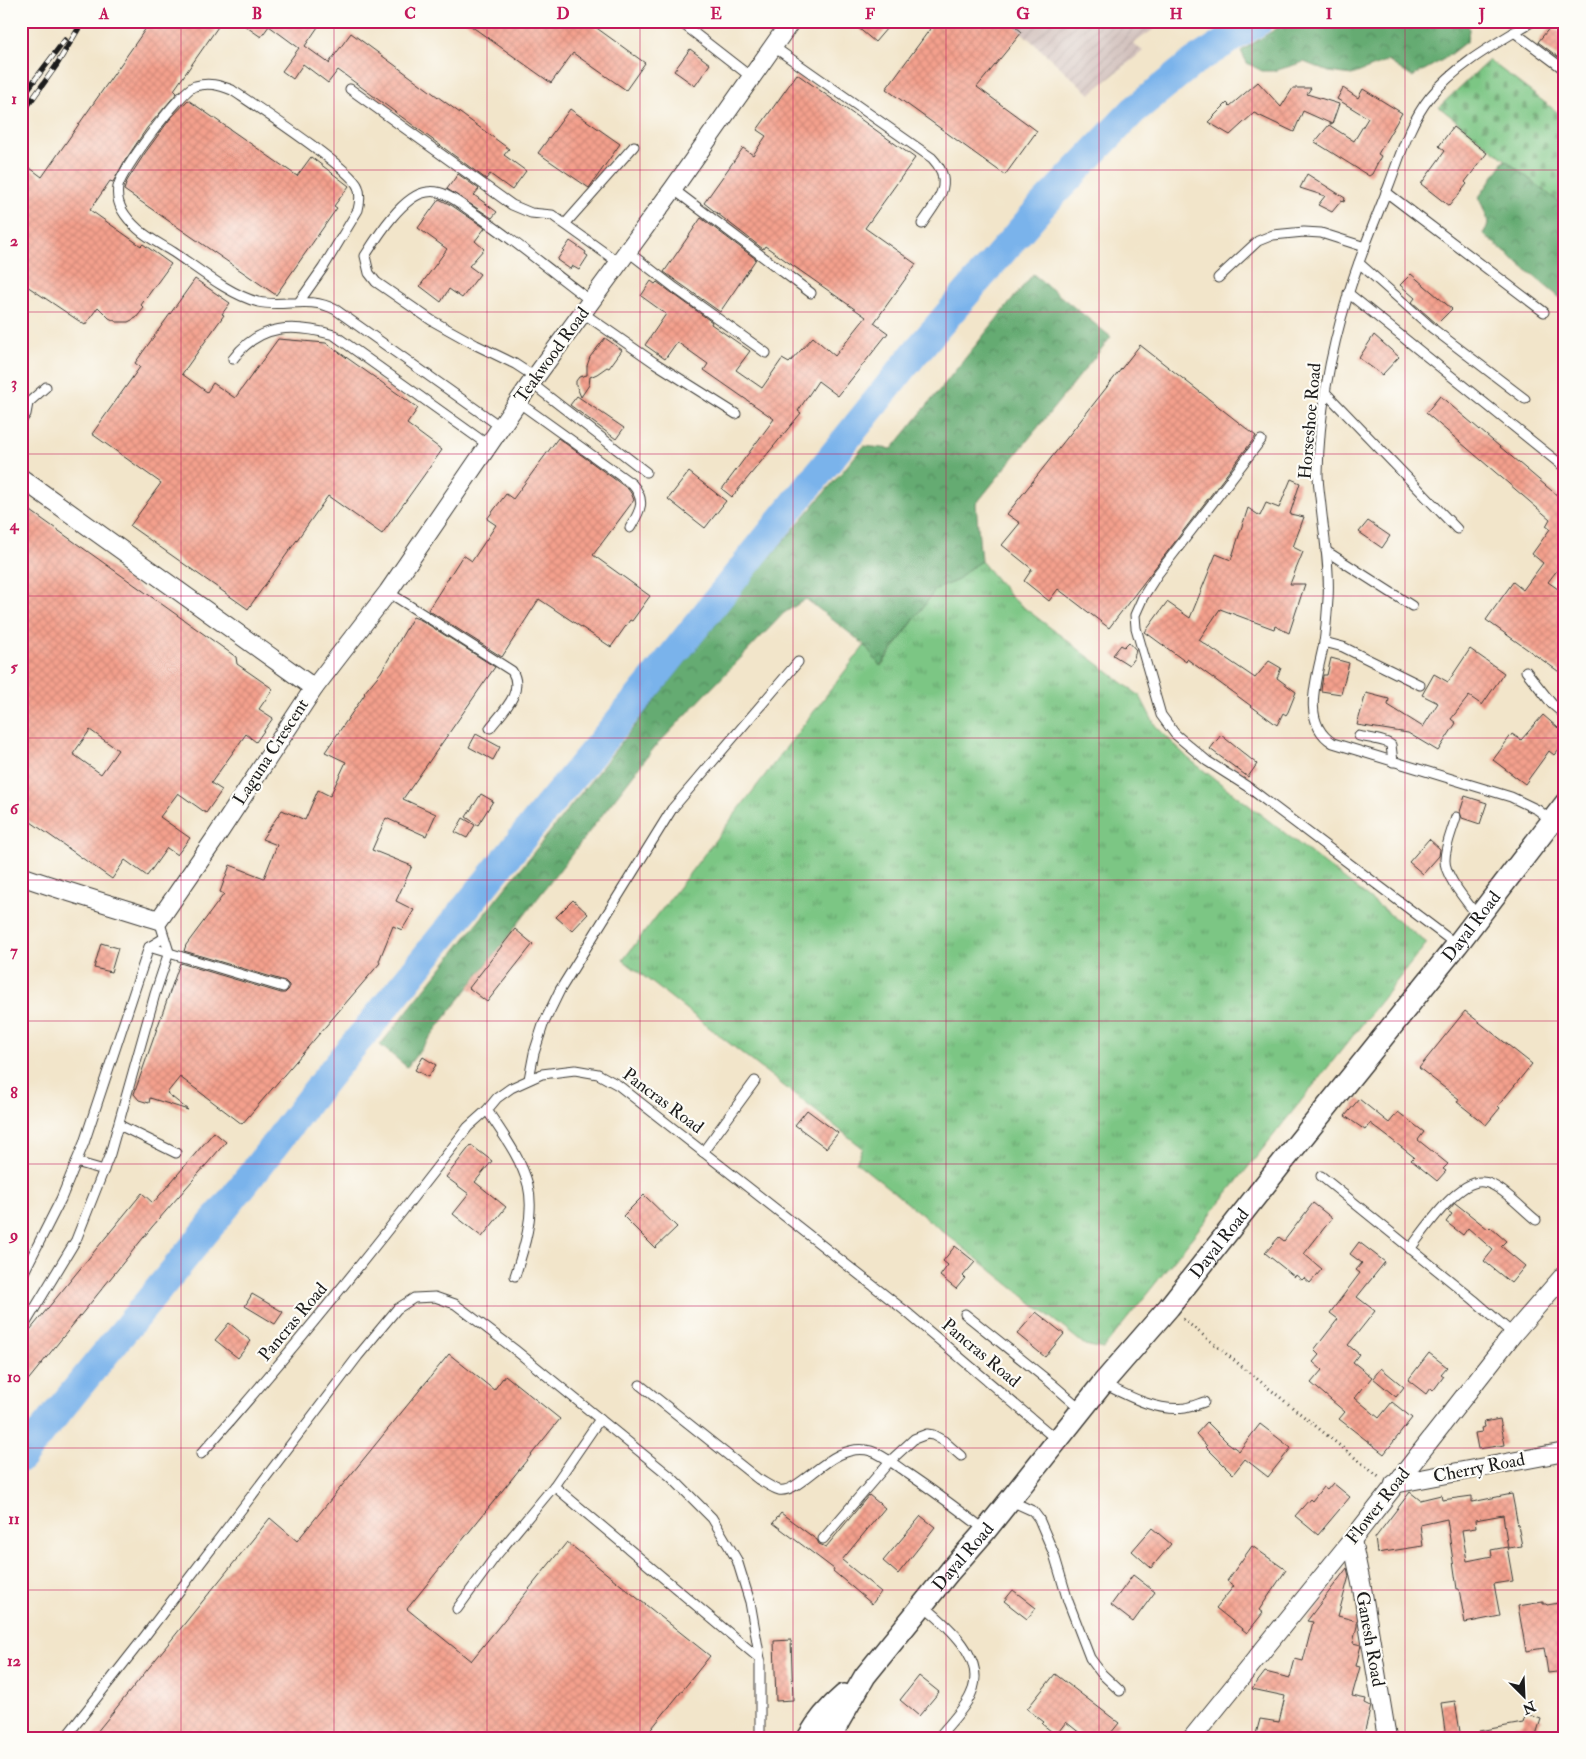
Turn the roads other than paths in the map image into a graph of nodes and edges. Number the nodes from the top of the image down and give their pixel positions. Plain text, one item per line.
1 (679, 21) edge
2 (1533, 21) edge
3 (783, 24) edge
4 (1514, 32) junction
5 (774, 47) junction
6 (1565, 70) edge
7 (751, 77) junction
8 (350, 89) dead end
9 (634, 146) dead end
10 (673, 189) junction
11 (1386, 192) junction
12 (565, 224) junction
13 (922, 224) dead end
14 (1365, 247) junction
15 (623, 257) junction
16 (1359, 263) junction
17 (1218, 278) dead end
18 (811, 293) dead end
19 (1348, 293) junction
20 (299, 302) junction
21 (587, 307) junction
22 (1544, 312) dead end
23 (766, 353) dead end
24 (233, 359) dead end
25 (533, 380) junction
26 (46, 387) dead end
27 (1325, 392) junction
28 (1525, 399) dead end
29 (518, 402) junction
30 (25, 404) edge
31 (736, 414) dead end
32 (21, 421) edge
33 (501, 427) junction
34 (1261, 440) dead end
35 (488, 445) junction
36 (1564, 467) edge
37 (646, 472) dead end
38 (21, 478) edge
39 (630, 528) dead end
40 (1457, 529) dead end
41 (1326, 552) junction
42 (388, 592) junction
43 (1412, 606) dead end
44 (1324, 642) junction
45 (798, 662) dead end
46 (1526, 671) dead end
47 (1420, 684) dead end
48 (314, 688) junction
49 (1565, 715) edge
50 (490, 728) dead end
51 (1359, 736) dead end
52 (1393, 762) junction
53 (1456, 817) dead end
54 (1560, 819) edge
55 (21, 876) edge
56 (1479, 918) junction
57 (159, 920) junction
58 (164, 938) junction
59 (1457, 945) junction
60 (149, 947) junction
61 (169, 952) junction
62 (283, 987) dead end
63 (529, 1079) junction
64 (755, 1081) dead end
65 (487, 1110) junction
66 (119, 1125) junction
67 (703, 1152) junction
68 (176, 1153) dead end
69 (76, 1162) junction
70 (104, 1170) junction
71 (1321, 1176) dead end
72 (1536, 1220) dead end
73 (1410, 1249) junction
74 (1565, 1274) edge
75 (515, 1276) dead end
76 (21, 1278) edge
77 (966, 1314) dead end
78 (21, 1331) edge
79 (1513, 1334) junction
80 (1104, 1383) junction
81 (640, 1384) dead end
82 (1204, 1402) dead end
83 (1082, 1410) junction
84 (600, 1419) junction
85 (1058, 1441) junction
86 (1565, 1452) edge
87 (201, 1454) dead end
88 (961, 1456) dead end
89 (890, 1461) junction
90 (1394, 1484) junction
91 (554, 1486) junction
92 (1009, 1500) junction
93 (986, 1530) junction
94 (824, 1540) dead end
95 (1352, 1540) junction
96 (923, 1605) junction
97 (457, 1609) dead end
98 (760, 1659) junction
99 (865, 1676) junction
100 (1120, 1691) dead end
101 (65, 1738) edge
102 (760, 1738) edge
103 (808, 1738) edge
104 (831, 1738) edge
105 (938, 1738) edge
106 (1192, 1738) edge
107 (1387, 1738) edge

1 - 7 lane
2 - 4 lane, Horseshoe Road
3 - 5 street, Teakwood Road
4 - 6 lane
4 - 11 lane, Horseshoe Road
5 - 7 street, Teakwood Road
5 - 13 lane
7 - 10 street, Teakwood Road
8 - 12 lane
9 - 12 lane
10 - 15 street, Teakwood Road
10 - 18 lane
11 - 14 lane, Horseshoe Road
11 - 22 lane
12 - 15 lane
14 - 16 lane, Horseshoe Road
14 - 17 lane
15 - 21 street, Teakwood Road
15 - 23 lane
16 - 19 lane, Horseshoe Road
16 - 28 lane
19 - 27 lane, Horseshoe Road
19 - 36 lane
20 - 20 lane
20 - 33 lane
21 - 25 street, Teakwood Road
21 - 25 lane
21 - 31 lane
24 - 35 lane
25 - 29 street, Teakwood Road
25 - 37 lane
26 - 30 lane
27 - 40 lane
27 - 41 lane, Horseshoe Road
29 - 33 street, Teakwood Road
29 - 39 lane
30 - 32 lane
33 - 35 street, Teakwood Road
34 - 59 lane
35 - 42 street, Teakwood Road
38 - 48 street, Laguna Crescent
41 - 43 lane
41 - 44 lane, Horseshoe Road
42 - 48 street, Teakwood Road
42 - 50 lane
44 - 47 lane
44 - 52 lane, Horseshoe Road
45 - 63 lane
46 - 49 lane
48 - 57 street, Laguna Crescent
51 - 52 lane
52 - 54 lane, Horseshoe Road
53 - 56 lane
54 - 56 street, Dayal Road
55 - 57 street
56 - 59 street, Dayal Road
57 - 58 lane
58 - 60 lane
58 - 61 lane
59 - 80 street, Dayal Road
60 - 61 lane
60 - 69 lane
61 - 62 lane
61 - 66 lane
63 - 65 lane, Pancras Road
63 - 67 lane, Pancras Road
64 - 67 lane
65 - 75 lane
65 - 87 lane, Pancras Road
66 - 68 lane
66 - 70 lane
67 - 85 lane, Pancras Road
69 - 70 lane
69 - 76 lane
70 - 78 lane
71 - 73 lane
72 - 73 lane
73 - 79 lane
74 - 79 street, Flower Road
77 - 83 lane
79 - 90 street, Flower Road
80 - 82 lane
80 - 83 street, Dayal Road
81 - 89 lane
83 - 85 street, Dayal Road
84 - 91 lane
84 - 98 lane
84 - 101 lane
85 - 92 street, Dayal Road
86 - 90 street, Cherry Road
88 - 89 lane
89 - 93 lane
89 - 94 lane
90 - 95 street, Flower Road
91 - 97 lane
91 - 98 lane
92 - 93 street, Dayal Road
92 - 100 lane
93 - 96 street, Dayal Road
95 - 106 street, Flower Road
95 - 107 street, Ganesh Road
96 - 99 street, Dayal Road
96 - 105 lane
98 - 102 lane
99 - 103 street, Dayal Road
99 - 104 street, Dayal Road

